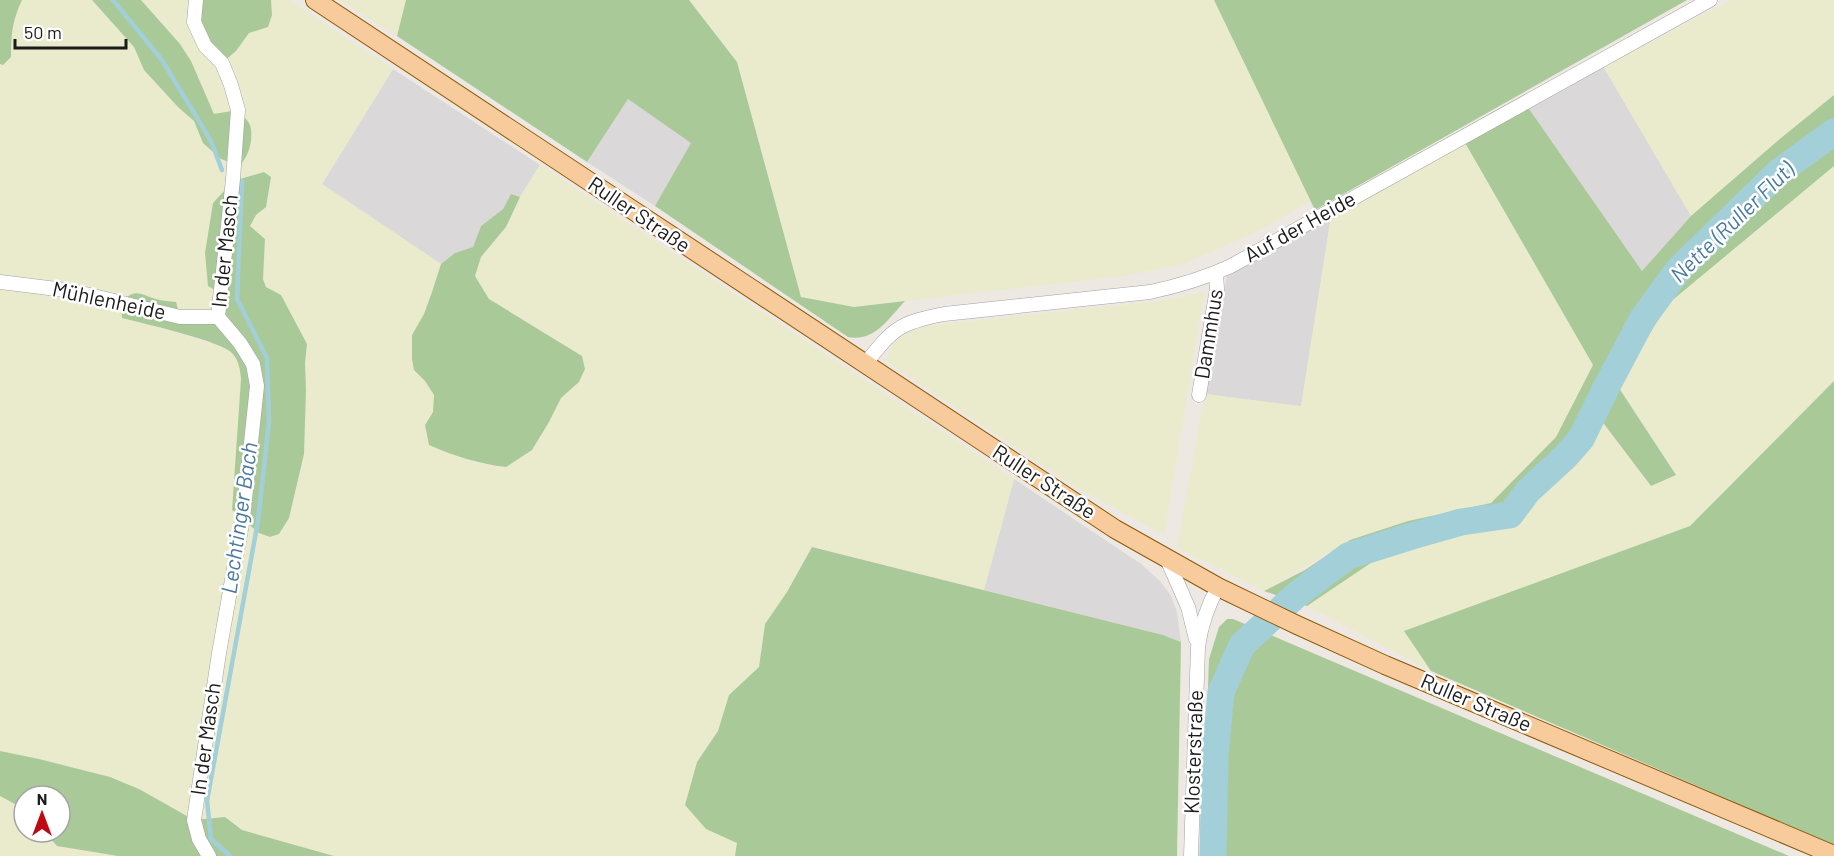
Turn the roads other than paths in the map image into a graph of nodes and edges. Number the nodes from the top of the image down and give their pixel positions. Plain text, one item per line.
1 (196, 0) edge
2 (315, 0) edge
3 (1710, 0) edge
4 (1216, 273) junction
5 (0, 282) edge
6 (218, 317) junction
7 (865, 364) junction
8 (1199, 395) dead end
9 (1167, 559) junction
10 (1218, 587) junction
11 (1198, 647) junction
12 (1834, 855) edge
13 (209, 856) edge
14 (1191, 856) edge

1 - 6 street, In der Masch
2 - 7 main road, Ruller Straße
3 - 4 street, Auf der Heide
4 - 7 street, Auf der Heide
4 - 8 street, Dammhus
5 - 6 street, Mühlenheide
6 - 13 street, In der Masch
7 - 9 main road, Ruller Straße
9 - 10 main road, Ruller Straße
9 - 11 street, Klosterstraße
10 - 11 street, Klosterstraße
10 - 12 main road, Ruller Straße
11 - 14 street, Klosterstraße

